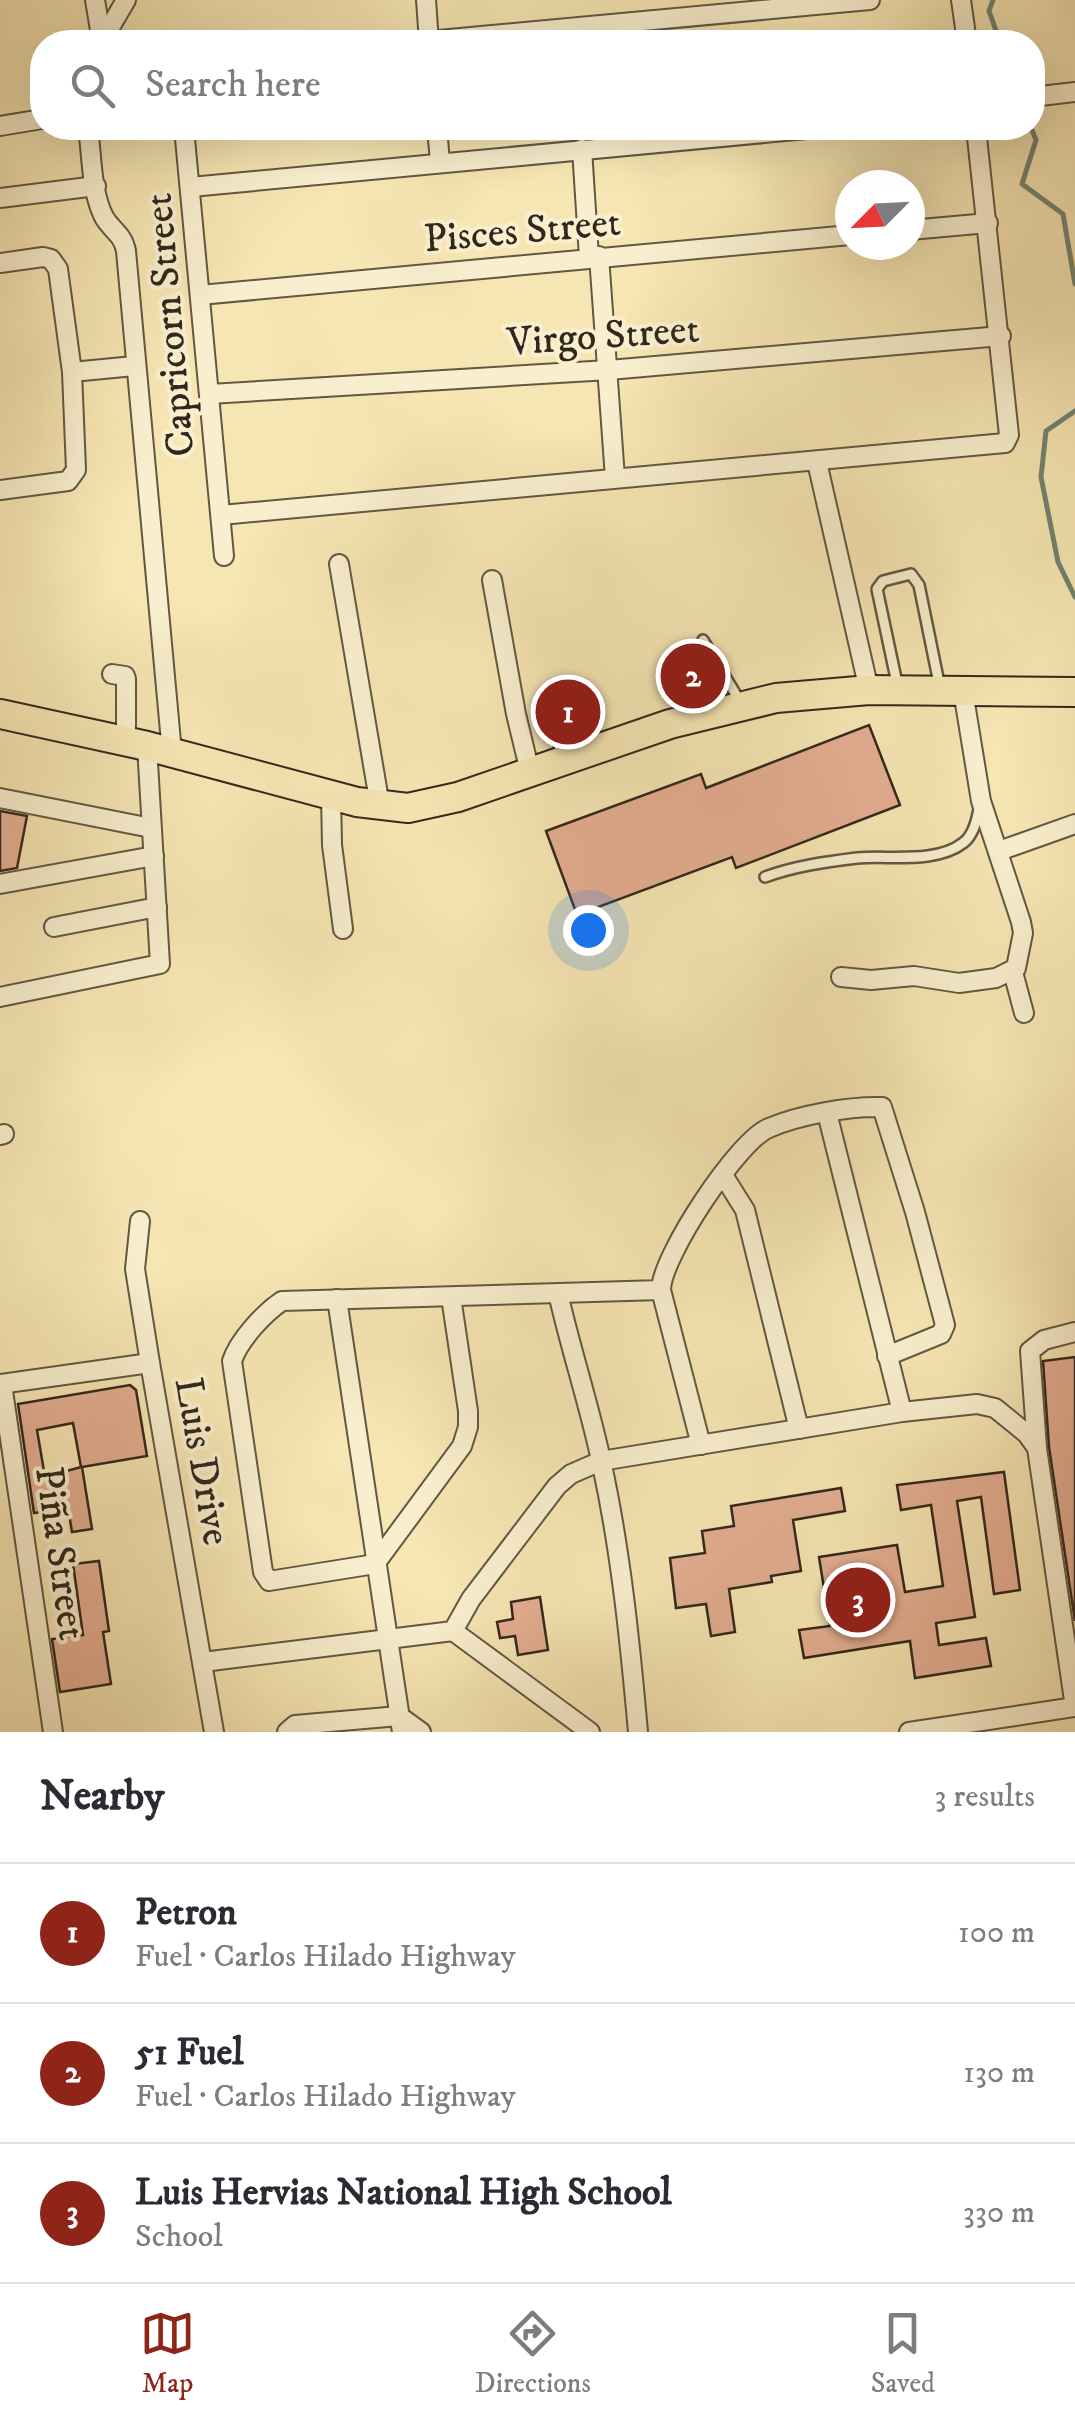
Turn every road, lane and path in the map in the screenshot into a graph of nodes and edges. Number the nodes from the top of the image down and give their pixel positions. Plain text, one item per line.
1 (95, 0) edge
2 (126, 0) edge
3 (426, 0) edge
4 (870, 0) edge
5 (961, 0) edge
6 (100, 30) edge
7 (109, 30) edge
8 (427, 30) edge
9 (554, 30) edge
10 (965, 30) edge
11 (1075, 92) edge
12 (1045, 95) edge
13 (30, 121) edge
14 (0, 126) edge
15 (90, 140) edge
16 (185, 140) edge
17 (437, 140) edge
18 (683, 140) edge
19 (978, 140) edge
20 (582, 149) junction
21 (440, 162) junction
22 (96, 186) junction
23 (191, 187) junction
24 (0, 198) edge
25 (988, 223) junction
26 (925, 229) edge
27 (835, 236) edge
28 (594, 257) junction
29 (0, 263) edge
30 (200, 295) junction
31 (1001, 336) junction
32 (134, 366) junction
33 (608, 370) junction
34 (72, 372) junction
35 (210, 394) junction
36 (818, 462) junction
37 (614, 478) junction
38 (0, 490) edge
39 (221, 516) junction
40 (224, 556) dead end
41 (339, 564) dead end
42 (492, 580) dead end
43 (704, 640) dead end
44 (112, 674) dead end
45 (870, 690) junction
46 (899, 690) junction
47 (952, 691) junction
48 (1075, 692) edge
49 (743, 705) junction
50 (0, 714) edge
51 (148, 747) junction
52 (596, 750) junction
53 (563, 761) junction
54 (530, 772) junction
55 (331, 795) junction
56 (0, 798) edge
57 (981, 801) junction
58 (380, 806) junction
59 (1075, 824) edge
60 (150, 828) junction
61 (999, 851) junction
62 (154, 856) junction
63 (765, 877) dead end
64 (0, 884) edge
65 (157, 906) junction
66 (54, 927) dead end
67 (343, 928) dead end
68 (1013, 972) junction
69 (842, 977) dead end
70 (0, 997) edge
71 (1024, 1013) dead end
72 (827, 1113) junction
73 (723, 1175) junction
74 (140, 1222) dead end
75 (661, 1290) junction
76 (558, 1293) junction
77 (451, 1297) junction
78 (337, 1299) junction
79 (1075, 1332) edge
80 (887, 1356) junction
81 (150, 1362) junction
82 (1, 1384) edge
83 (902, 1412) junction
84 (799, 1429) junction
85 (701, 1445) junction
86 (1038, 1448) junction
87 (602, 1460) junction
88 (375, 1564) junction
89 (453, 1631) junction
90 (387, 1637) junction
91 (203, 1662) junction
92 (1075, 1707) edge
93 (401, 1724) edge
94 (53, 1732) edge
95 (214, 1732) edge
96 (287, 1732) edge
97 (421, 1732) edge
98 (590, 1732) edge
99 (638, 1732) edge
100 (909, 1732) edge

1 - 6 street
2 - 7 street
3 - 8 street
4 - 9 street
5 - 10 street
11 - 12 street
13 - 14 street
15 - 22 street
16 - 23 street, Capricorn Street
17 - 21 street
18 - 20 street
19 - 25 street
20 - 21 street
20 - 28 street
21 - 23 street
22 - 24 street
22 - 32 street
23 - 30 street, Capricorn Street
25 - 26 street
25 - 31 street
27 - 28 street, Pisces Street
28 - 30 street, Pisces Street
28 - 33 street
29 - 34 street
30 - 35 street, Capricorn Street
31 - 33 street, Virgo Street
31 - 36 street
32 - 34 street
32 - 51 street
33 - 35 street, Virgo Street
33 - 37 street
34 - 38 street
35 - 39 street, Capricorn Street
36 - 37 street
36 - 45 street
37 - 39 street
39 - 40 street, Capricorn Street
41 - 58 street
42 - 54 street
43 - 49 lane
44 - 51 street
45 - 46 main road
45 - 49 main road
46 - 47 main road
46 - 47 lane
47 - 48 main road
47 - 57 street
49 - 52 main road
50 - 51 main road
51 - 55 main road
51 - 60 street
52 - 53 main road
52 - 53 lane
53 - 54 main road
54 - 58 main road
55 - 58 main road
55 - 67 street
56 - 60 street
57 - 61 street
57 - 63 lane
59 - 61 street
60 - 62 street
61 - 68 street
62 - 64 street
62 - 65 street
65 - 66 street
65 - 70 street
68 - 69 street
68 - 71 street
72 - 73 street
72 - 80 street
72 - 80 street
73 - 75 street
73 - 84 street
74 - 81 street
75 - 76 street
75 - 85 street
76 - 77 street
76 - 87 street
77 - 78 street
77 - 88 street
78 - 88 street
78 - 88 street
79 - 86 street
80 - 83 street
81 - 82 street, Luis Drive
81 - 91 street, Luis Drive
82 - 94 street, Piña Street
83 - 84 street
83 - 86 street
84 - 85 street
85 - 87 street
86 - 92 street
87 - 89 street
87 - 99 street
88 - 90 street
89 - 90 street
89 - 98 street
90 - 91 street
90 - 93 street
91 - 95 street, Luis Drive
92 - 100 street
93 - 96 street
93 - 97 street

